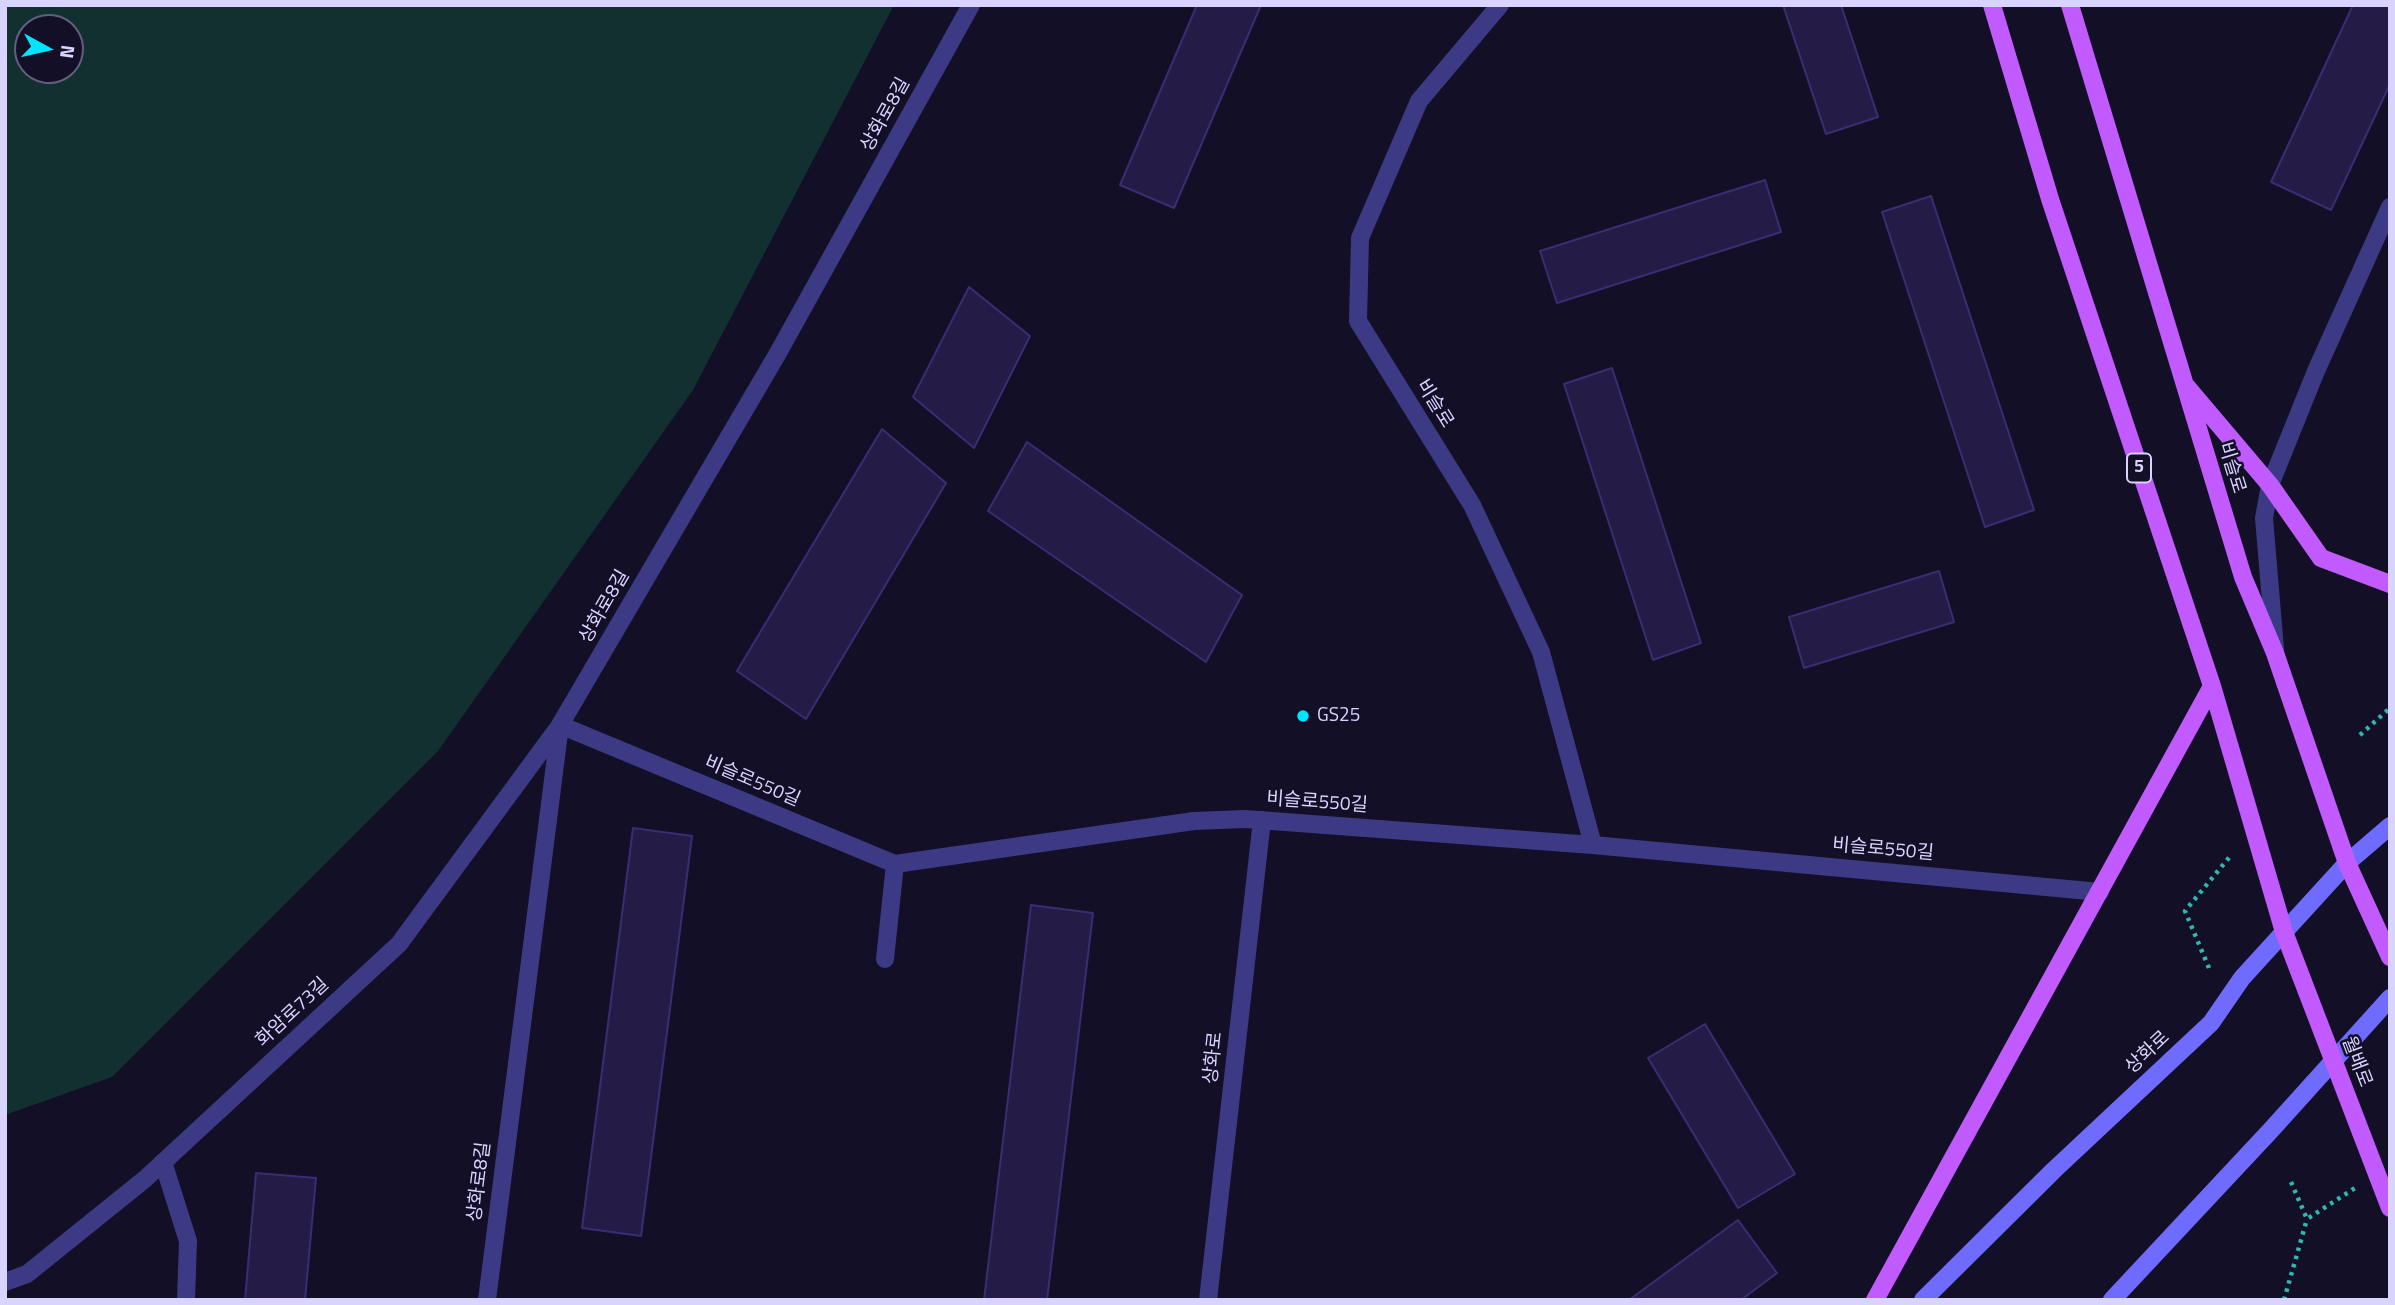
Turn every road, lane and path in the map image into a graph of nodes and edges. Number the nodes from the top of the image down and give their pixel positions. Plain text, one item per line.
1 (971, 5) edge
2 (1500, 5) edge
3 (1992, 5) edge
4 (2070, 5) edge
5 (2390, 206) edge
6 (2182, 380) junction
7 (2270, 485) junction
8 (2390, 584) edge
9 (2275, 653) junction
10 (2212, 686) junction
11 (2390, 708) edge
12 (560, 725) junction
13 (2360, 735) dead end
14 (1262, 820) junction
15 (2390, 826) edge
16 (1593, 845) junction
17 (2235, 850) dead end
18 (2347, 863) junction
19 (895, 864) junction
20 (2099, 892) junction
21 (2284, 932) junction
22 (2390, 957) edge
23 (885, 959) dead end
24 (2209, 968) dead end
25 (2390, 998) edge
26 (2333, 1060) junction
27 (163, 1163) junction
28 (2291, 1182) dead end
29 (2359, 1186) dead end
30 (2390, 1208) edge
31 (2307, 1219) junction
32 (5, 1282) edge
33 (186, 1300) edge
34 (487, 1300) edge
35 (1208, 1300) edge
36 (1875, 1300) edge
37 (1923, 1300) edge
38 (2112, 1300) edge
39 (2284, 1300) edge

1 - 12 street, 상화로8길
2 - 16 street, 비슬로
3 - 10 main road, 5
4 - 6 main road, 비슬로
5 - 7 street
6 - 7 main road
6 - 9 main road, 비슬로
7 - 8 main road
7 - 9 street
9 - 18 main road, 비슬로
10 - 20 main road
10 - 21 main road, 5
11 - 13 path
12 - 19 street, 비슬로550길
12 - 27 street, 화암로73길
12 - 34 street, 상화로8길
14 - 16 street, 비슬로550길
14 - 19 street, 비슬로550길
14 - 35 street, 상화로
15 - 18 main road, 상화로
16 - 20 street, 비슬로550길
17 - 24 path
18 - 21 main road, 상화로
18 - 22 main road, 비슬로
19 - 23 street
20 - 36 main road
21 - 26 main road, 월배로
21 - 37 main road, 상화로
25 - 26 main road
26 - 30 main road, 월배로
26 - 38 main road
27 - 32 street, 화암로73길
27 - 33 street
28 - 31 path
29 - 31 path
31 - 39 path

